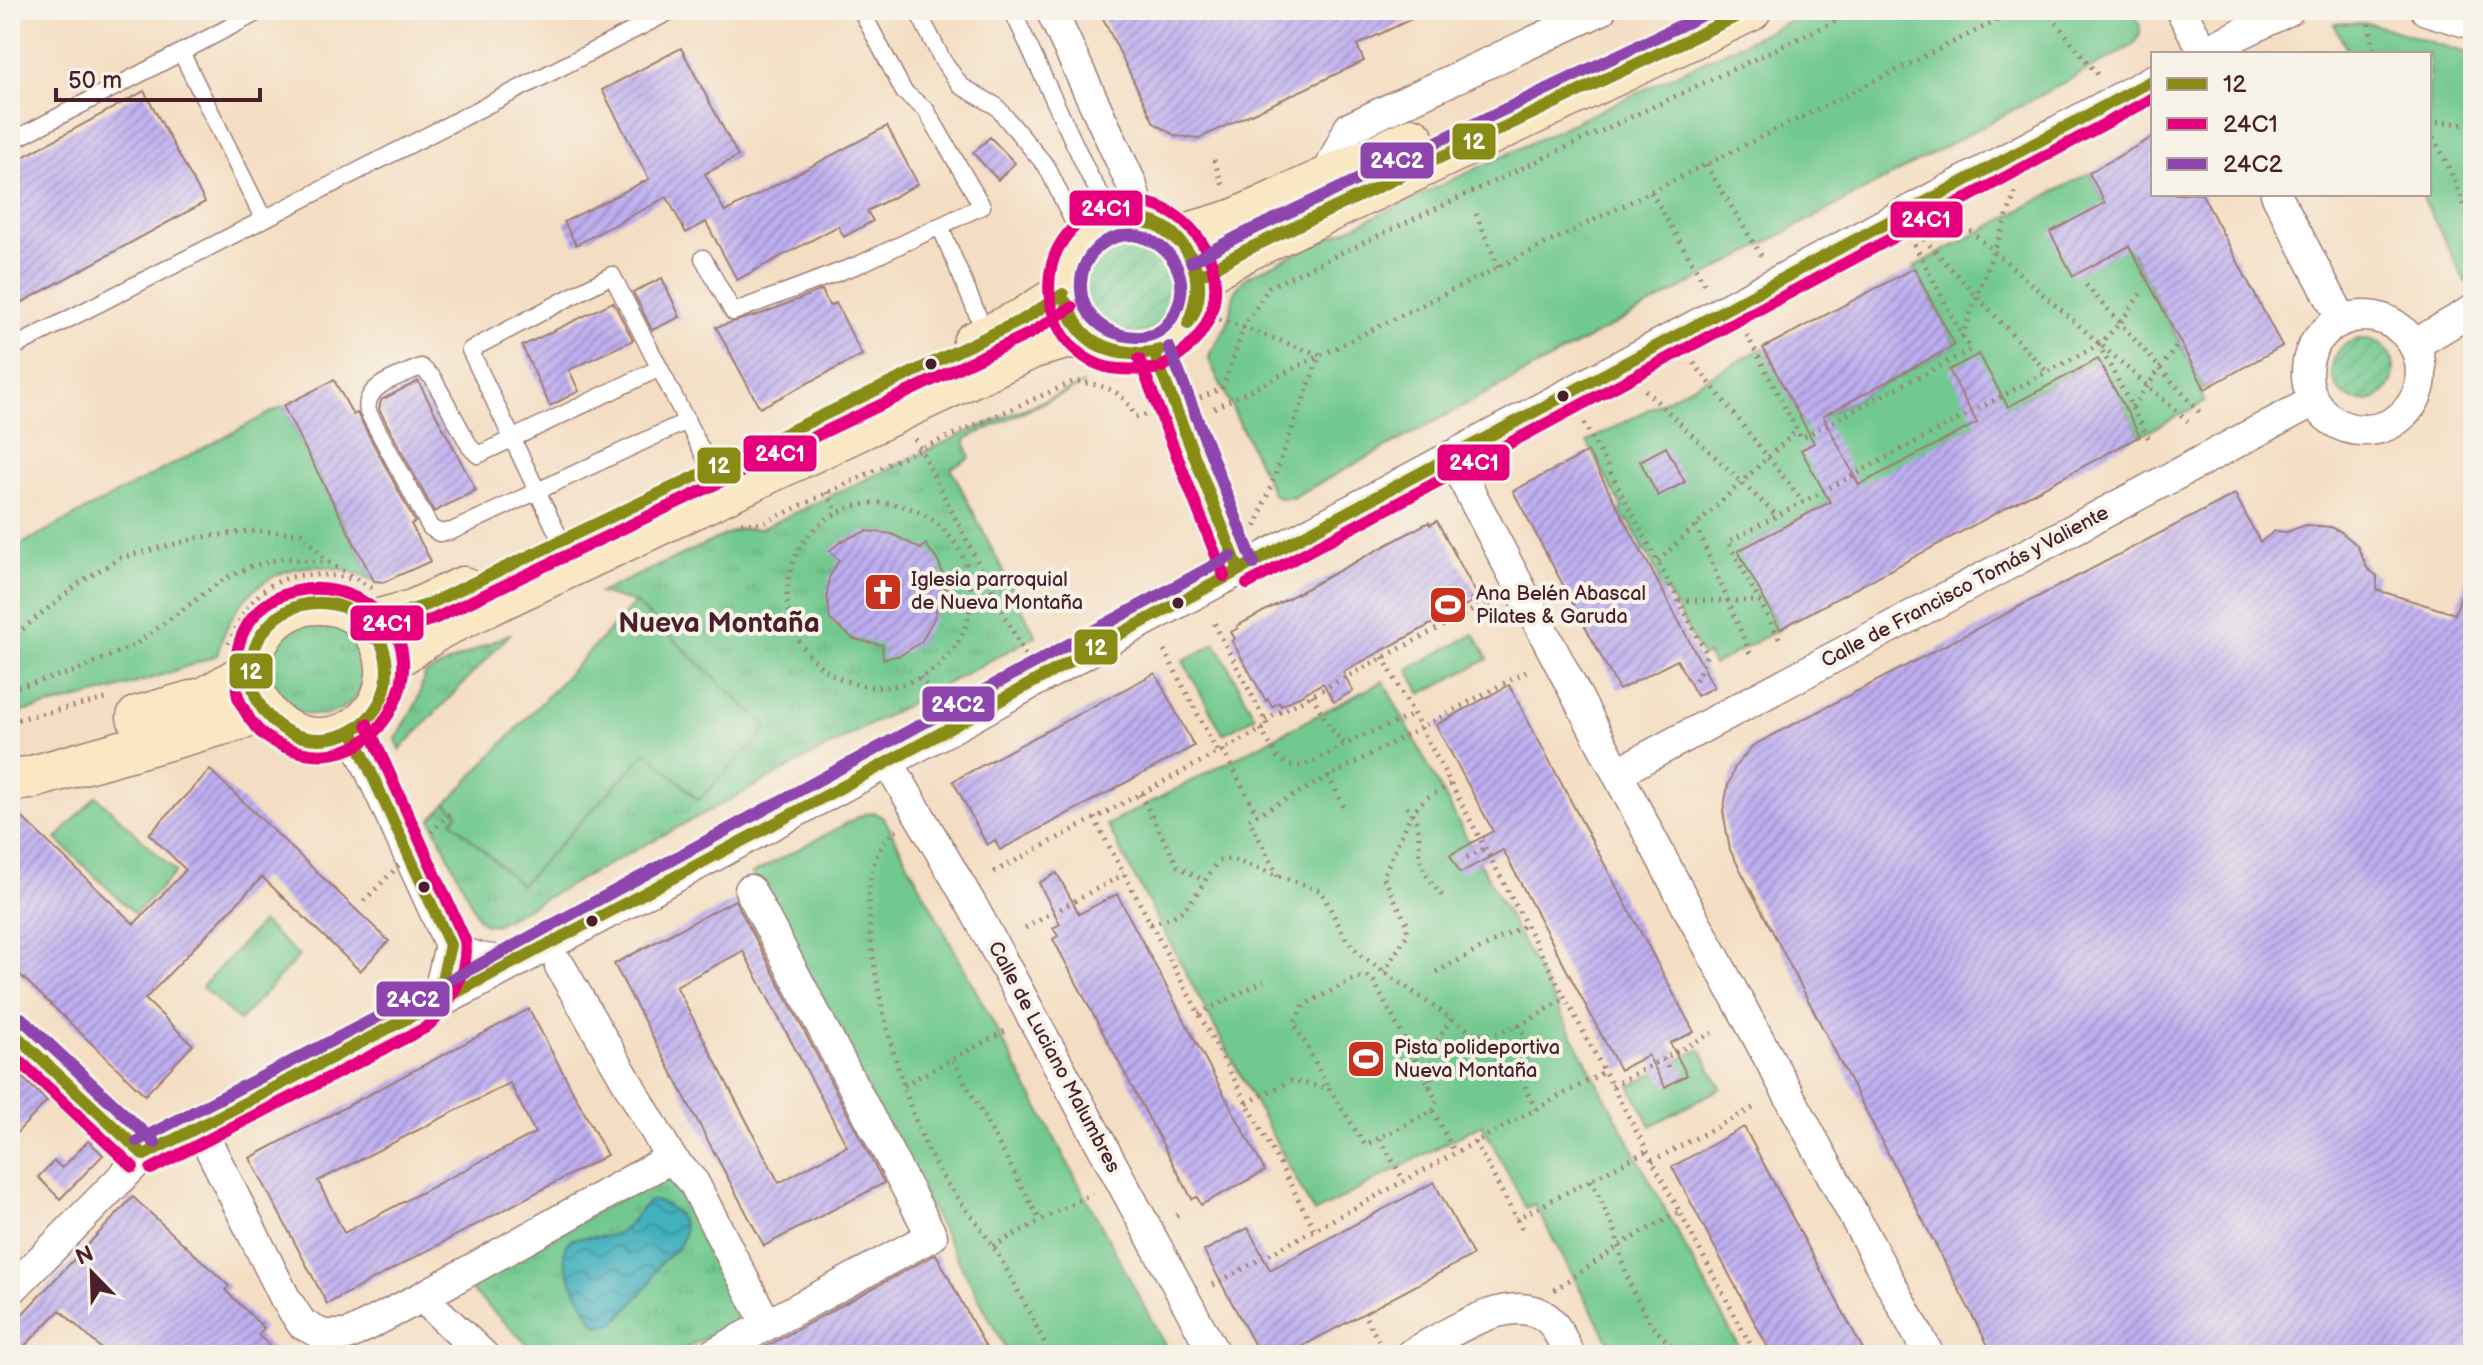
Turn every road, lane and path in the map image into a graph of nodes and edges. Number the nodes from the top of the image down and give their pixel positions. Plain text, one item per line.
1 (262, 10) edge
2 (673, 10) edge
3 (861, 10) edge
4 (917, 10) edge
5 (1012, 10) edge
6 (1051, 10) edge
7 (1601, 10) edge
8 (1694, 10) edge
9 (1750, 10) edge
10 (1859, 10) edge
11 (2018, 10) edge
12 (2046, 10) edge
13 (2181, 10) edge
14 (2289, 10) edge
15 (2426, 10) edge
16 (2367, 16) dead end
17 (2473, 24) edge
18 (181, 52) junction
19 (2202, 52) edge
20 (2205, 52) edge
21 (2375, 52) edge
22 (2151, 81) edge
23 (2104, 83) dead end
24 (2431, 122) edge
25 (2473, 124) edge
26 (2431, 134) edge
27 (10, 142) edge
28 (1214, 160) dead end
29 (1706, 165) junction
30 (1325, 179) junction
31 (2017, 189) dead end
32 (1651, 192) junction
33 (2277, 196) edge
34 (1228, 199) dead end
35 (1476, 214) dead end
36 (263, 218) junction
37 (1958, 220) dead end
38 (2473, 225) edge
39 (940, 226) junction
40 (1113, 226) junction
41 (1178, 237) junction
42 (1924, 239) dead end
43 (1914, 244) dead end
44 (1994, 253) junction
45 (703, 258) dead end
46 (1499, 268) junction
47 (1777, 282) junction
48 (2086, 285) dead end
49 (2142, 292) dead end
50 (1198, 293) junction
51 (1063, 294) junction
52 (1978, 295) junction
53 (2473, 310) edge
54 (1721, 312) junction
55 (2342, 320) junction
56 (2120, 323) junction
57 (1244, 327) junction
58 (1747, 335) dead end
59 (987, 337) junction
60 (1962, 337) junction
61 (1087, 339) junction
62 (2099, 345) junction
63 (2414, 345) junction
64 (2176, 347) dead end
65 (10, 349) edge
66 (1154, 353) junction
67 (1320, 355) junction
68 (1694, 363) dead end
69 (660, 368) junction
70 (2160, 368) junction
71 (2047, 372) junction
72 (2147, 386) junction
73 (1645, 390) dead end
74 (2314, 401) junction
75 (1176, 407) junction
76 (2132, 407) junction
77 (1214, 408) dead end
78 (2201, 414) dead end
79 (687, 421) junction
80 (2188, 421) dead end
81 (1584, 423) dead end
82 (1797, 430) junction
83 (513, 440) junction
84 (2150, 441) dead end
85 (903, 442) dead end
86 (920, 449) junction
87 (1451, 456) junction
88 (1768, 457) junction
89 (711, 469) junction
90 (1743, 481) junction
91 (537, 490) junction
92 (1803, 502) junction
93 (837, 512) junction
94 (1777, 516) junction
95 (1696, 526) junction
96 (965, 540) junction
97 (561, 541) junction
98 (957, 544) junction
99 (1658, 561) junction
100 (329, 563) dead end
101 (1239, 570) junction
102 (360, 581) dead end
103 (1679, 600) junction
104 (1760, 601) junction
105 (1729, 603) junction
106 (1501, 613) dead end
107 (368, 623) junction
108 (1214, 623) dead end
109 (1779, 638) dead end
110 (10, 639) edge
111 (1164, 650) dead end
112 (1750, 653) dead end
113 (1383, 657) junction
114 (238, 663) junction
115 (387, 663) junction
116 (1531, 669) dead end
117 (1038, 681) junction
118 (1695, 682) dead end
119 (125, 693) dead end
120 (1312, 695) junction
121 (264, 712) junction
122 (1414, 715) junction
123 (1265, 720) junction
124 (10, 721) edge
125 (1420, 727) junction
126 (1261, 729) junction
127 (352, 731) junction
128 (1345, 744) junction
129 (1220, 751) junction
130 (10, 753) edge
131 (888, 762) junction
132 (1617, 773) junction
133 (1328, 776) junction
134 (10, 780) edge
135 (1451, 784) junction
136 (1140, 794) junction
137 (453, 810) dead end
138 (1410, 810) junction
139 (1346, 811) dead end
140 (1257, 814) junction
141 (1094, 818) junction
142 (898, 829) dead end
143 (1485, 848) junction
144 (1467, 858) dead end
145 (994, 872) dead end
146 (1124, 874) junction
147 (1279, 876) junction
148 (1203, 880) junction
149 (750, 890) dead end
150 (1444, 898) dead end
151 (364, 901) dead end
152 (1151, 924) junction
153 (1526, 925) junction
154 (1025, 928) dead end
155 (450, 945) junction
156 (515, 961) junction
157 (560, 966) dead end
158 (1384, 972) junction
159 (1436, 972) dead end
160 (1264, 981) dead end
161 (1565, 998) junction
162 (418, 1014) junction
163 (1199, 1014) junction
164 (1452, 1018) junction
165 (1518, 1025) junction
166 (10, 1030) edge
167 (1005, 1031) dead end
168 (1712, 1033) dead end
169 (1663, 1059) junction
170 (953, 1060) junction
171 (1668, 1068) dead end
172 (1604, 1072) junction
173 (904, 1085) junction
174 (1612, 1086) junction
175 (1329, 1088) junction
176 (1430, 1088) junction
177 (1247, 1103) junction
178 (1753, 1108) dead end
179 (1536, 1109) junction
180 (1433, 1111) junction
181 (199, 1126) junction
182 (1380, 1139) junction
183 (1475, 1142) junction
184 (1646, 1151) junction
185 (1455, 1153) junction
186 (144, 1155) junction
187 (671, 1158) junction
188 (1652, 1161) junction
189 (1591, 1180) junction
190 (1404, 1181) junction
191 (1092, 1193) dead end
192 (1679, 1212) junction
193 (1516, 1219) junction
194 (1040, 1220) junction
195 (1315, 1230) junction
196 (1524, 1233) dead end
197 (993, 1246) junction
198 (1618, 1247) junction
199 (1213, 1285) dead end
200 (1554, 1290) dead end
201 (10, 1291) edge
202 (422, 1297) junction
203 (1366, 1318) dead end
204 (767, 1325) junction
205 (483, 1355) edge
206 (711, 1355) edge
207 (1051, 1355) edge
208 (1215, 1355) edge
209 (1387, 1355) edge
210 (1410, 1355) edge
211 (1570, 1355) edge
212 (1681, 1355) edge
213 (1756, 1355) edge
214 (1929, 1355) edge

1 - 18 lane
2 - 36 lane
3 - 39 lane
4 - 40 lane
5 - 40 lane
6 - 40 street
7 - 30 street
8 - 30 main road
9 - 50 main road
10 - 57 path
11 - 29 path
12 - 23 path
13 - 19 street
14 - 20 street
15 - 17 street
16 - 21 path
18 - 27 lane
18 - 36 lane
22 - 47 street
24 - 25 path
26 - 38 path
28 - 34 path
29 - 32 path
29 - 47 path
30 - 41 main road
31 - 44 path
32 - 46 path
32 - 54 path
33 - 55 street
35 - 46 path
36 - 65 lane
37 - 44 path
39 - 45 lane
39 - 59 lane
40 - 41 main road
40 - 51 main road
41 - 50 main road
42 - 52 path
43 - 60 path
44 - 52 path
44 - 62 path
46 - 67 path
47 - 54 street
48 - 56 path
49 - 56 path
50 - 57 path
50 - 66 main road
51 - 59 main road
51 - 61 main road
52 - 60 path
52 - 71 path
53 - 63 street
54 - 87 street
55 - 63 street
55 - 74 street
56 - 62 path
56 - 70 path
57 - 67 path
57 - 75 path
58 - 82 path
59 - 89 main road
60 - 82 path
61 - 66 main road
61 - 115 main road
62 - 71 path
62 - 72 path
62 - 76 path
63 - 74 street
64 - 70 path
66 - 75 street
67 - 77 path
67 - 101 path
68 - 88 path
69 - 79 lane
69 - 83 lane
69 - 83 lane
70 - 72 path
70 - 78 path
71 - 92 path
72 - 76 path
72 - 80 path
73 - 90 path
74 - 132 street, Calle de Francisco Tomás y Valiente
75 - 86 path
75 - 101 street
76 - 84 path
79 - 89 lane
79 - 91 lane
81 - 99 path
82 - 88 path
83 - 91 lane
83 - 91 lane
85 - 86 path
86 - 93 path
86 - 96 path
87 - 101 street
87 - 132 street
88 - 90 path
88 - 92 path
89 - 97 main road
90 - 94 path
90 - 95 path
91 - 97 lane
92 - 94 path
93 - 98 path
93 - 98 path
94 - 104 path
95 - 99 path
95 - 105 path
96 - 98 path
96 - 117 path
97 - 107 main road
99 - 103 path
100 - 110 path
101 - 117 street
102 - 114 path
103 - 105 path
103 - 118 path
104 - 105 path
104 - 109 path
105 - 112 path
106 - 113 path
107 - 114 main road
107 - 115 main road
108 - 123 path
111 - 129 path
113 - 120 path
113 - 122 path
114 - 121 main road
114 - 130 main road
115 - 127 main road
116 - 125 path
117 - 131 street
119 - 124 path
120 - 123 path
120 - 128 path
121 - 127 main road
121 - 134 main road
122 - 125 path
122 - 128 path
123 - 126 path
125 - 133 path
125 - 135 path
126 - 128 path
126 - 129 path
127 - 155 street
129 - 136 path
129 - 140 path
131 - 156 street
131 - 208 street, Calle de Luciano Malumbres
132 - 214 street
133 - 139 path
133 - 140 path
135 - 138 path
135 - 143 path
136 - 141 path
136 - 148 path
137 - 151 path, bridge
138 - 150 path
138 - 158 path
140 - 147 path
141 - 145 path
141 - 146 path
142 - 173 path
143 - 144 path
143 - 153 path
146 - 152 path
146 - 154 path
147 - 148 path
147 - 158 path
148 - 152 path
149 - 204 street
152 - 163 path
153 - 159 path
153 - 161 path
155 - 156 street
155 - 162 street
156 - 162 street
157 - 187 street
158 - 164 path
160 - 163 path
161 - 165 path
161 - 172 path
162 - 181 street
163 - 177 path
164 - 165 path
164 - 176 path
165 - 179 path
166 - 186 street
167 - 170 path
168 - 169 path
169 - 171 path
169 - 174 path
170 - 173 path
170 - 194 path
172 - 174 path
172 - 179 path
173 - 197 path
174 - 184 path
175 - 176 path
175 - 177 path
175 - 182 path
176 - 180 path
177 - 195 path
178 - 188 path
179 - 183 path
180 - 182 path
180 - 185 path
181 - 186 street
181 - 202 street
182 - 190 path
183 - 185 path
183 - 193 path
184 - 188 path
184 - 189 path
185 - 190 path
186 - 201 street
187 - 202 street
187 - 204 street
188 - 192 path
189 - 193 path
189 - 198 path
190 - 195 path
191 - 194 path
192 - 198 path
192 - 213 path
193 - 196 path
194 - 197 path
195 - 199 path
197 - 207 path
198 - 200 path
198 - 212 path
202 - 205 street
203 - 209 path
204 - 206 street
210 - 211 street

